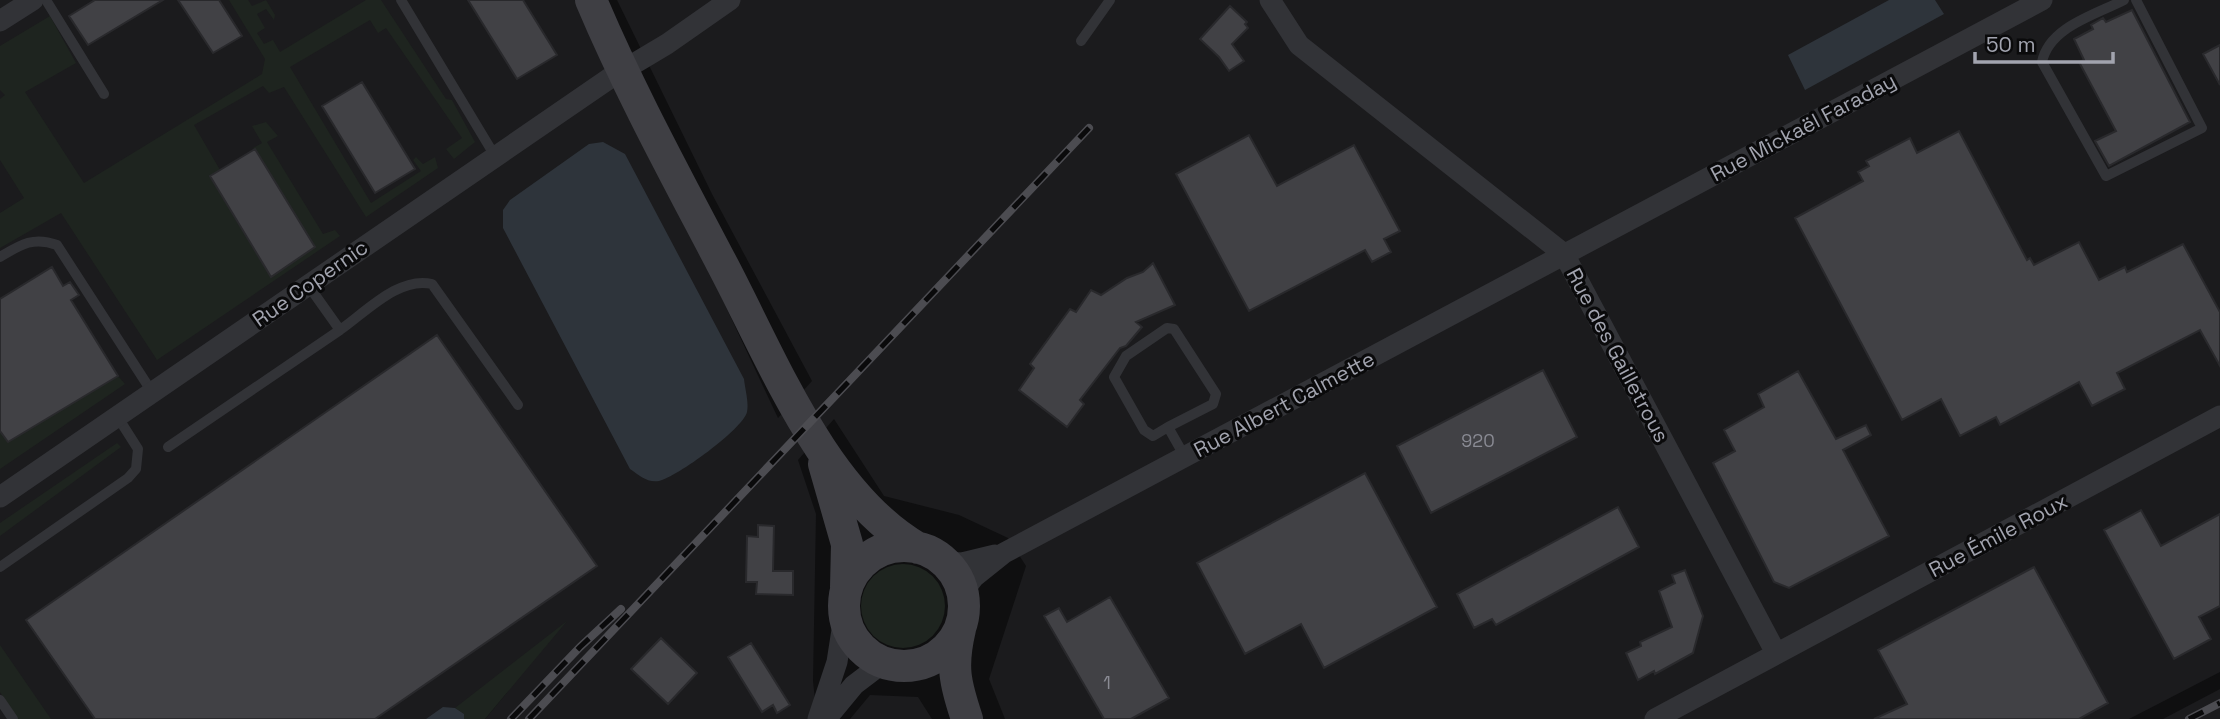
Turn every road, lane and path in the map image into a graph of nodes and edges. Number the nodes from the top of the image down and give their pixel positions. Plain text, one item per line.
1 (33, 0) edge
2 (46, 0) edge
3 (401, 0) edge
4 (591, 0) edge
5 (730, 0) edge
6 (1110, 0) edge
7 (1270, 0) edge
8 (2042, 0) edge
9 (2124, 0) edge
10 (2136, 0) edge
11 (0, 21) edge
12 (1081, 41) dead end
13 (621, 71) junction
14 (104, 94) dead end
15 (495, 156) junction
16 (1564, 254) junction
17 (0, 257) edge
18 (308, 285) junction
19 (340, 330) junction
20 (152, 392) junction
21 (519, 405) dead end
22 (117, 416) junction
23 (2220, 416) edge
24 (1168, 427) junction
25 (817, 443) junction
26 (168, 447) dead end
27 (1185, 457) junction
28 (0, 497) edge
29 (1004, 553) junction
30 (931, 555) junction
31 (0, 567) edge
32 (962, 593) junction
33 (845, 602) junction
34 (960, 628) junction
35 (1776, 653) junction
36 (886, 664) junction
37 (0, 700) edge
38 (13, 719) edge
39 (818, 719) edge
40 (826, 719) edge
41 (964, 719) edge
42 (1655, 719) edge

1 - 11 street
2 - 14 lane
3 - 15 lane
4 - 13 street
5 - 13 street, Rue Copernic
6 - 12 lane
7 - 16 street, Rue des Gailletrous
8 - 16 street, Rue Mickaël Faraday
9 - 10 lane
13 - 15 street, Rue Copernic
13 - 25 street
15 - 18 street, Rue Copernic
16 - 27 street, Rue Albert Calmette
16 - 35 street, Rue des Gailletrous
17 - 20 lane
18 - 19 lane
18 - 20 street, Rue Copernic
19 - 21 lane
19 - 26 lane
20 - 22 street, Rue Copernic
22 - 28 street, Rue Copernic
22 - 31 lane
23 - 35 street, Rue Émile Roux
24 - 24 lane
24 - 27 lane
25 - 30 street
25 - 33 street
27 - 29 street, Rue Albert Calmette
29 - 30 street, Rue Albert Calmette
29 - 32 street, Rue Albert Calmette
30 - 32 street
30 - 33 street
32 - 34 street
33 - 36 street
33 - 39 street
34 - 36 street
34 - 41 street
35 - 42 street, Rue Émile Roux
36 - 40 street
36 - 41 street
37 - 38 lane

